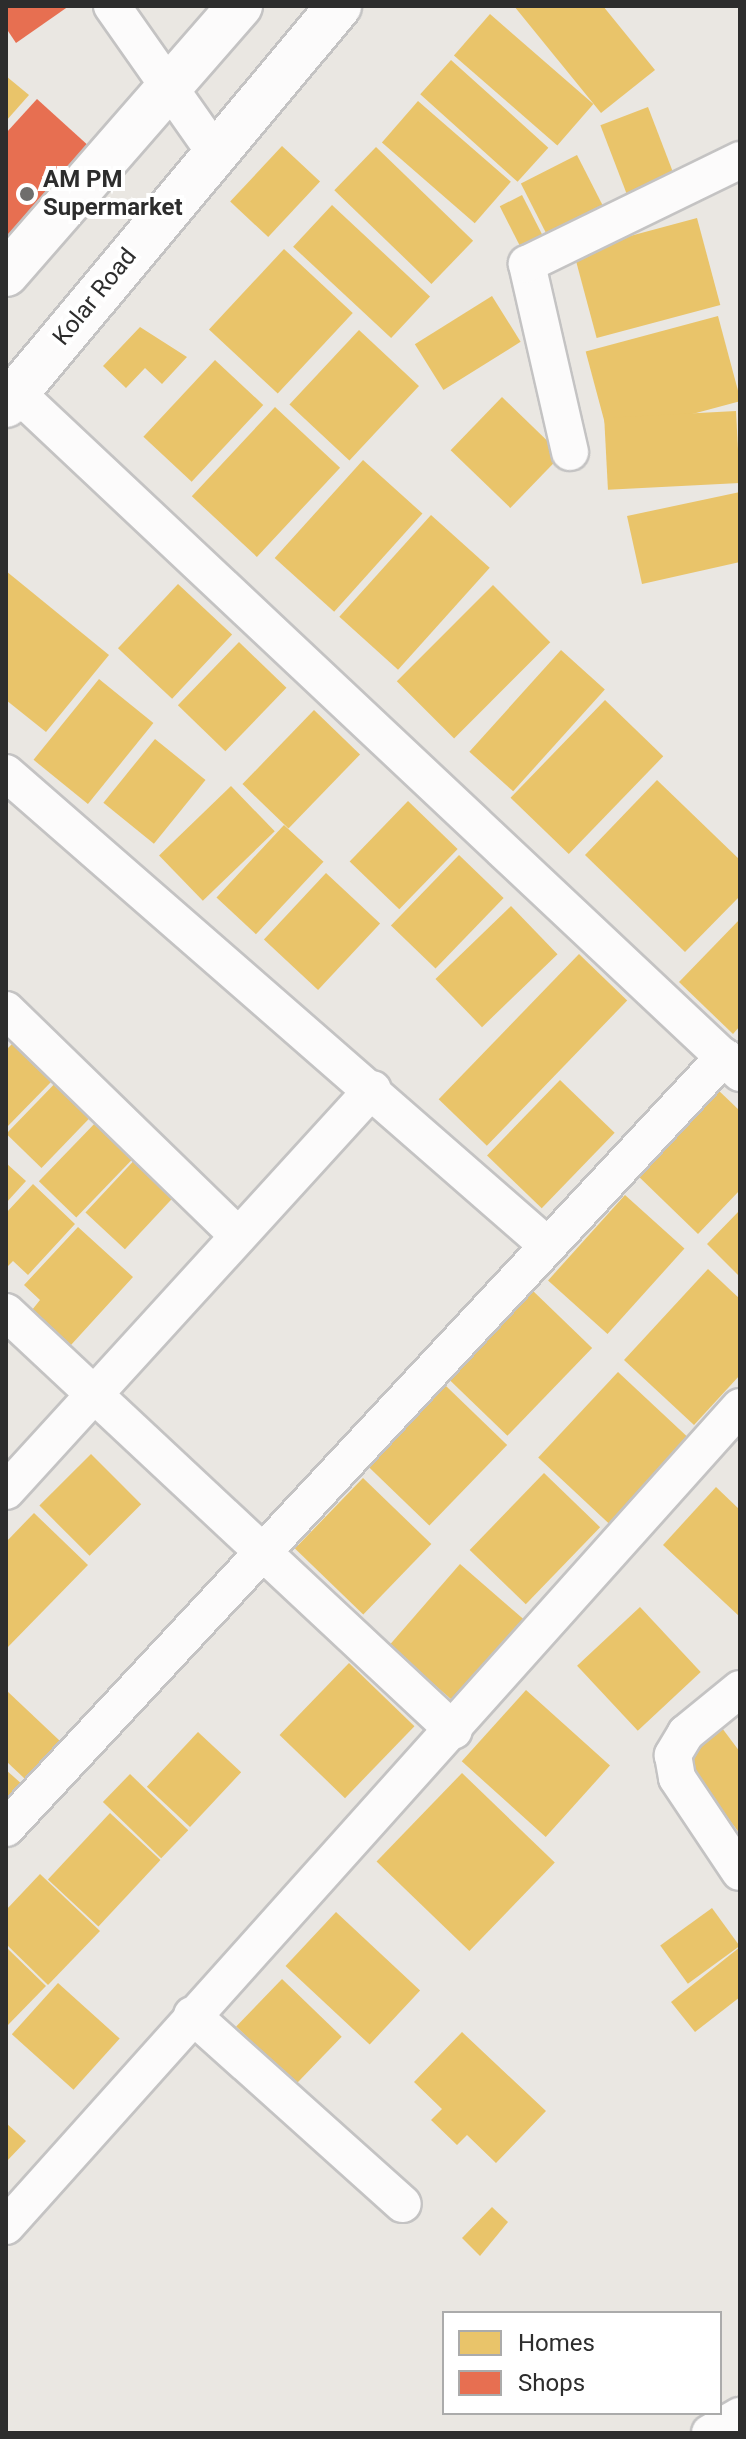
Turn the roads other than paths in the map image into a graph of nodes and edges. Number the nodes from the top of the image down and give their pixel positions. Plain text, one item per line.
1 (112, 6) edge
2 (240, 6) edge
3 (339, 6) edge
4 (169, 85) junction
5 (214, 151) junction
6 (740, 160) edge
7 (6, 274) edge
8 (11, 399) edge
9 (570, 452) dead end
10 (11, 789) edge
11 (6, 1010) edge
12 (732, 1065) edge
13 (373, 1089) junction
14 (238, 1236) junction
15 (548, 1246) junction
16 (6, 1312) edge
17 (97, 1397) junction
18 (740, 1407) edge
19 (6, 1491) edge
20 (264, 1551) junction
21 (740, 1689) edge
22 (454, 1731) junction
23 (6, 1828) edge
24 (740, 1872) edge
25 (192, 2015) junction
26 (403, 2204) dead end
27 (6, 2226) edge
28 (740, 2416) edge
29 (710, 2433) edge

1 - 4 street
2 - 4 main road
3 - 5 main road, Kolar Road
4 - 5 street
4 - 7 main road
5 - 8 main road, Kolar Road
6 - 9 street
8 - 12 street
10 - 13 street
11 - 14 street
12 - 15 street
13 - 14 street
13 - 15 street
14 - 17 street
15 - 20 street
16 - 17 street
17 - 19 street
17 - 20 street
18 - 22 street
20 - 22 street
20 - 23 street
21 - 24 street
22 - 25 street
25 - 26 street
25 - 27 street
28 - 29 street

